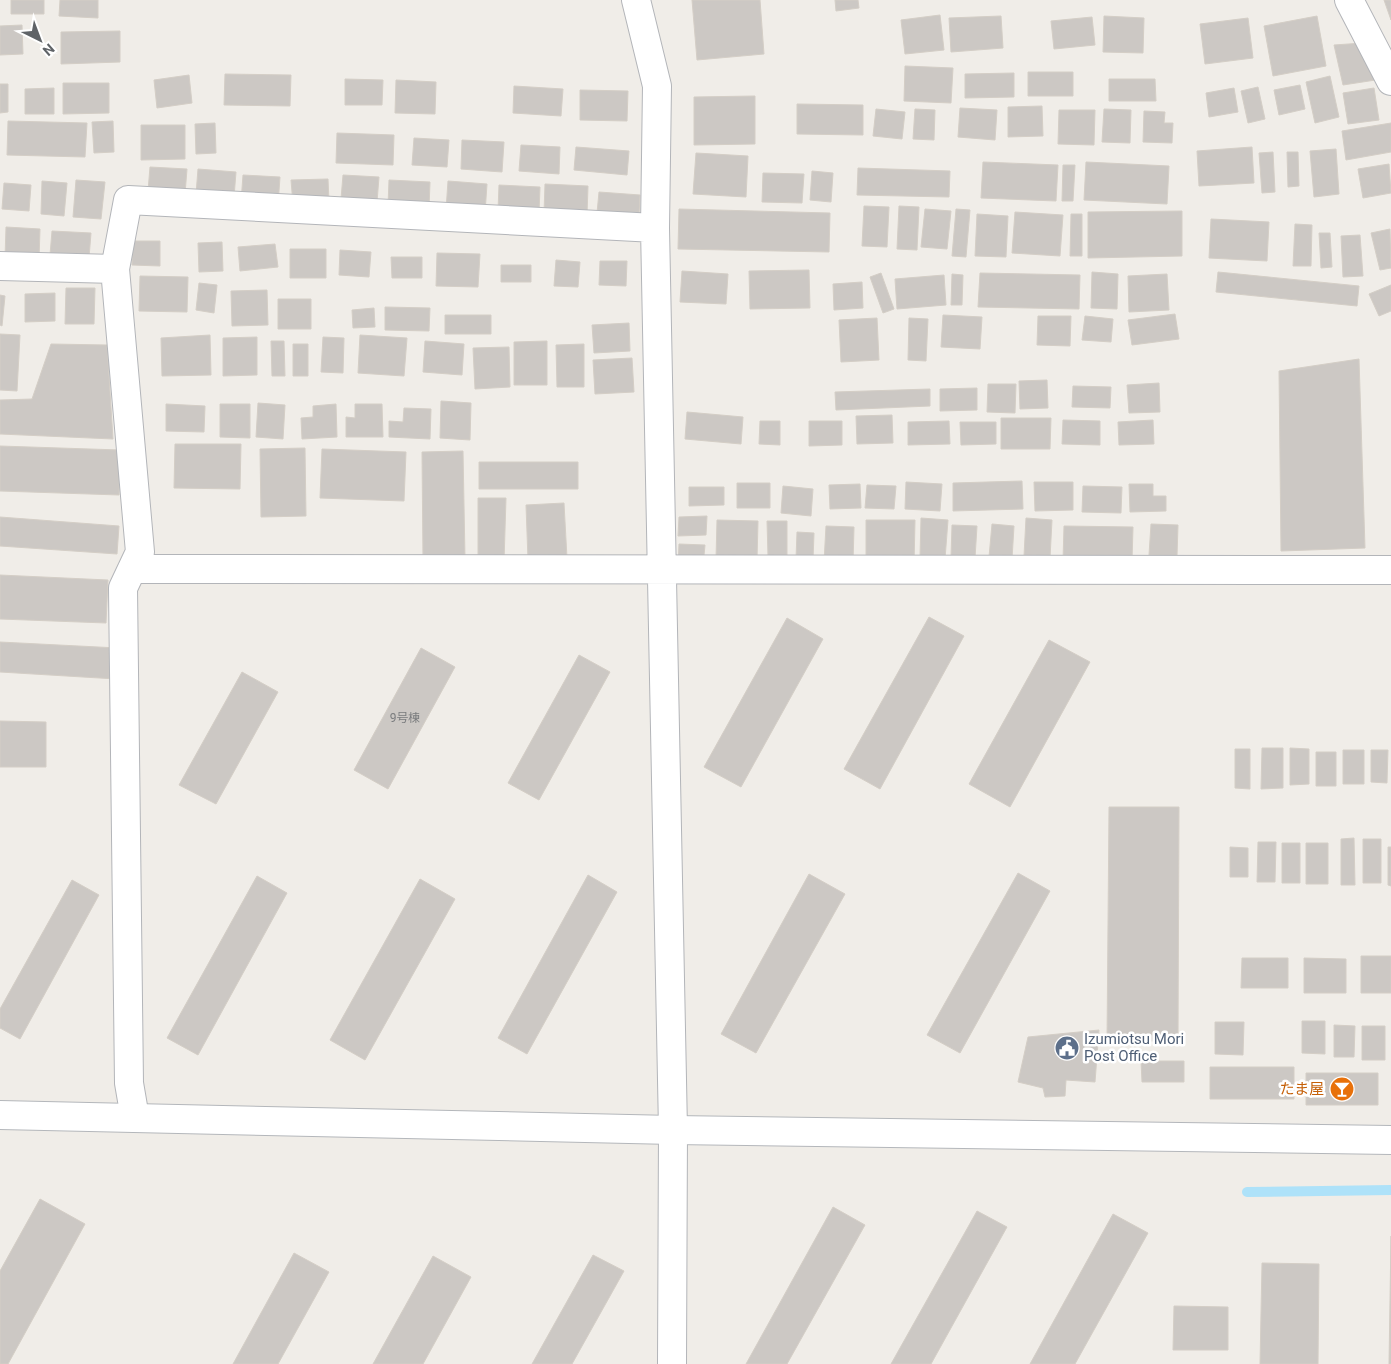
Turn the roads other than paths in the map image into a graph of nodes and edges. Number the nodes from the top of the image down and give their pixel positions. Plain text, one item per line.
1 (636, 0) edge
2 (1349, 0) edge
3 (1391, 81) edge
4 (655, 228) junction
5 (0, 266) edge
6 (114, 269) junction
7 (132, 569) junction
8 (661, 570) junction
9 (1391, 570) edge
10 (0, 1115) edge
11 (135, 1118) junction
12 (673, 1130) junction
13 (1391, 1140) edge
14 (672, 1364) edge

1 - 4 street
2 - 3 street
4 - 6 street
4 - 8 street
5 - 6 street
6 - 7 street
7 - 8 street
7 - 11 street
8 - 9 street
8 - 12 street
10 - 11 street
11 - 12 street
12 - 13 street
12 - 14 street

